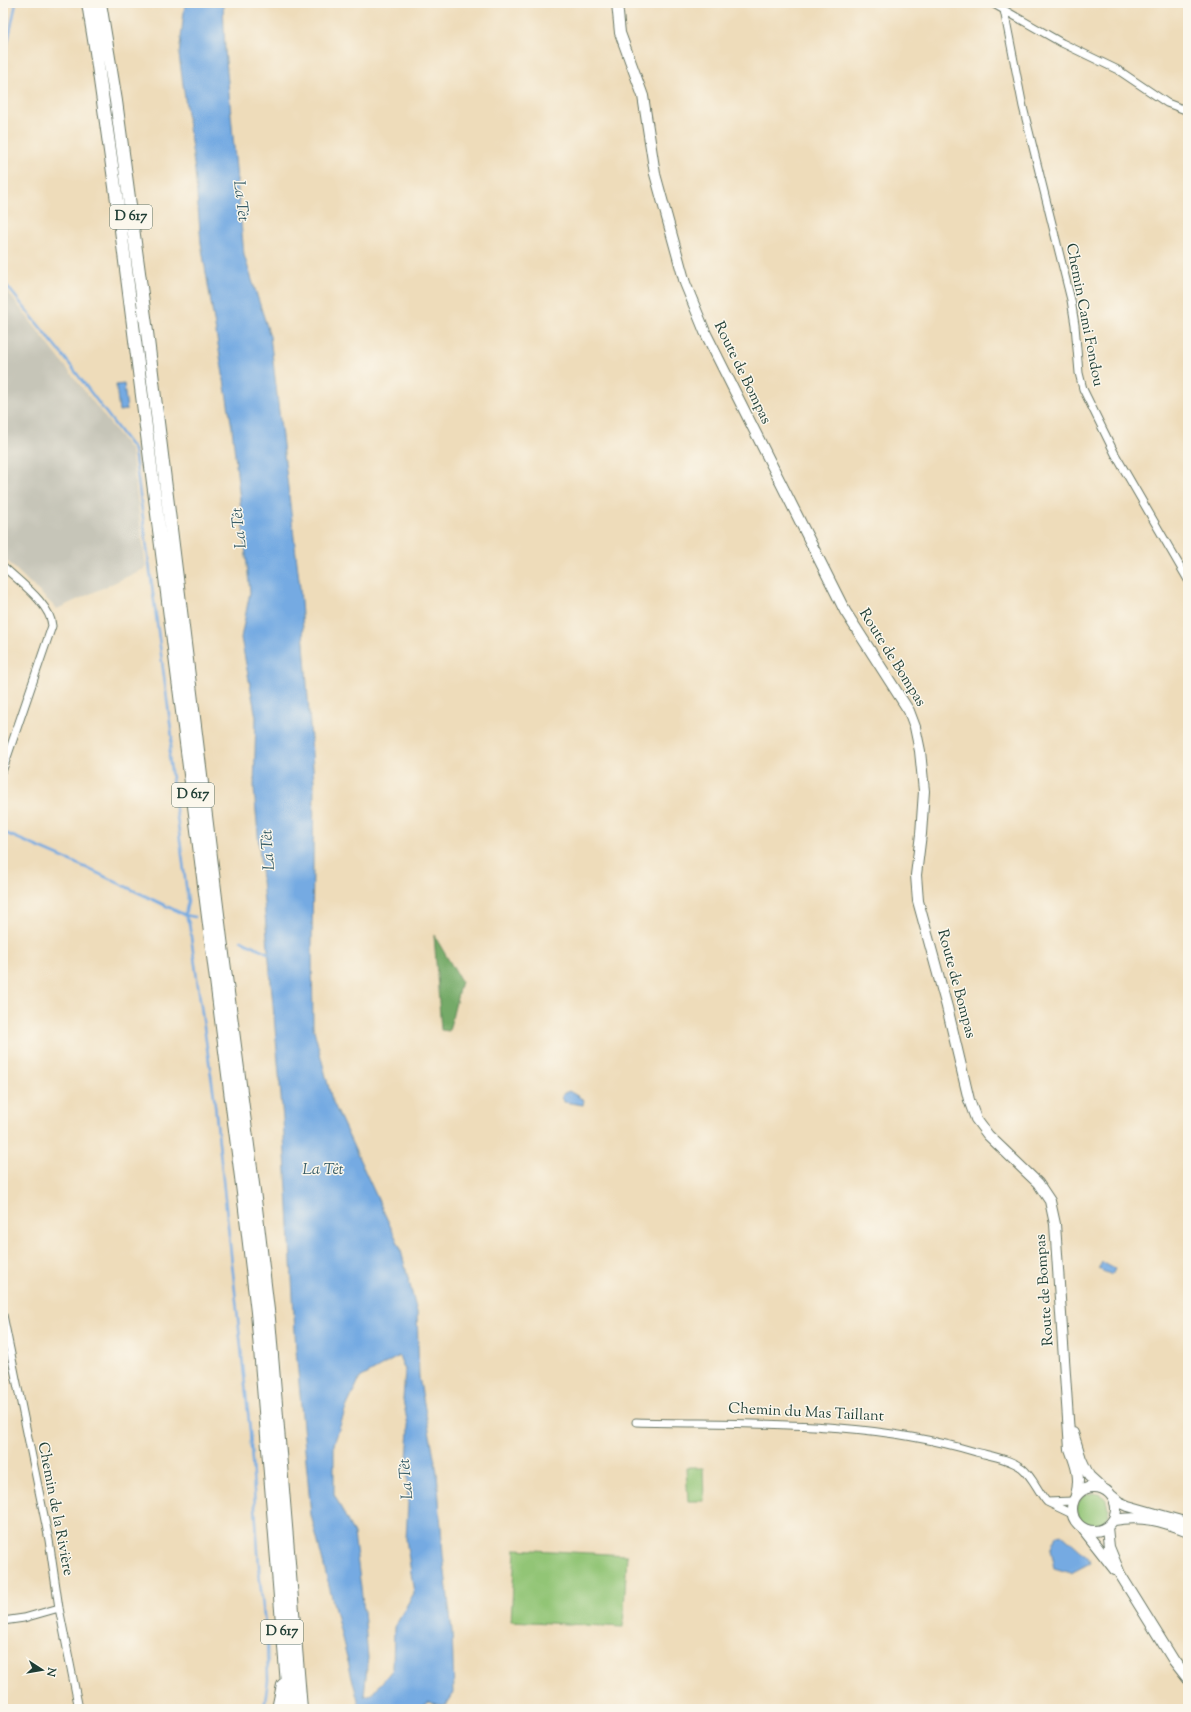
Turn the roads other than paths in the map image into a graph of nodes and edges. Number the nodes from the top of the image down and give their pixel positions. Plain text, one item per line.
1 (88, 3) edge
2 (100, 3) edge
3 (106, 3) edge
4 (617, 3) edge
5 (992, 3) edge
6 (1004, 10) junction
7 (116, 101) junction
8 (1188, 111) edge
9 (3, 566) edge
10 (1188, 580) edge
11 (3, 769) edge
12 (3, 1316) edge
13 (1067, 1408) junction
14 (636, 1422) dead end
15 (1101, 1487) junction
16 (1112, 1496) junction
17 (1074, 1498) junction
18 (1047, 1502) junction
19 (1072, 1514) junction
20 (1188, 1523) edge
21 (1110, 1524) junction
22 (1083, 1529) junction
23 (1188, 1531) edge
24 (1120, 1574) junction
25 (59, 1608) junction
26 (3, 1621) edge
27 (286, 1674) junction
28 (1188, 1679) edge
29 (301, 1708) edge
30 (79, 1709) edge
31 (278, 1709) edge
32 (289, 1709) edge

1 - 27 highway, D 617
2 - 7 highway, D 617
3 - 7 highway
4 - 13 main road, Route de Bompas
5 - 6 street
6 - 8 street
6 - 10 street, Chemin Cami Fondou
7 - 29 highway, D 617
9 - 11 street
12 - 25 street, Chemin de la Rivière
13 - 15 main road
13 - 17 main road
14 - 18 street, Chemin du Mas Taillant
15 - 16 main road
15 - 17 main road
16 - 20 main road
16 - 21 main road
17 - 18 street
17 - 19 main road
18 - 19 street
19 - 22 main road
21 - 22 main road
21 - 23 main road
21 - 24 main road
22 - 24 main road
24 - 28 main road
25 - 26 street
25 - 30 street, Chemin de la Rivière
27 - 31 highway
27 - 32 highway, D 617

